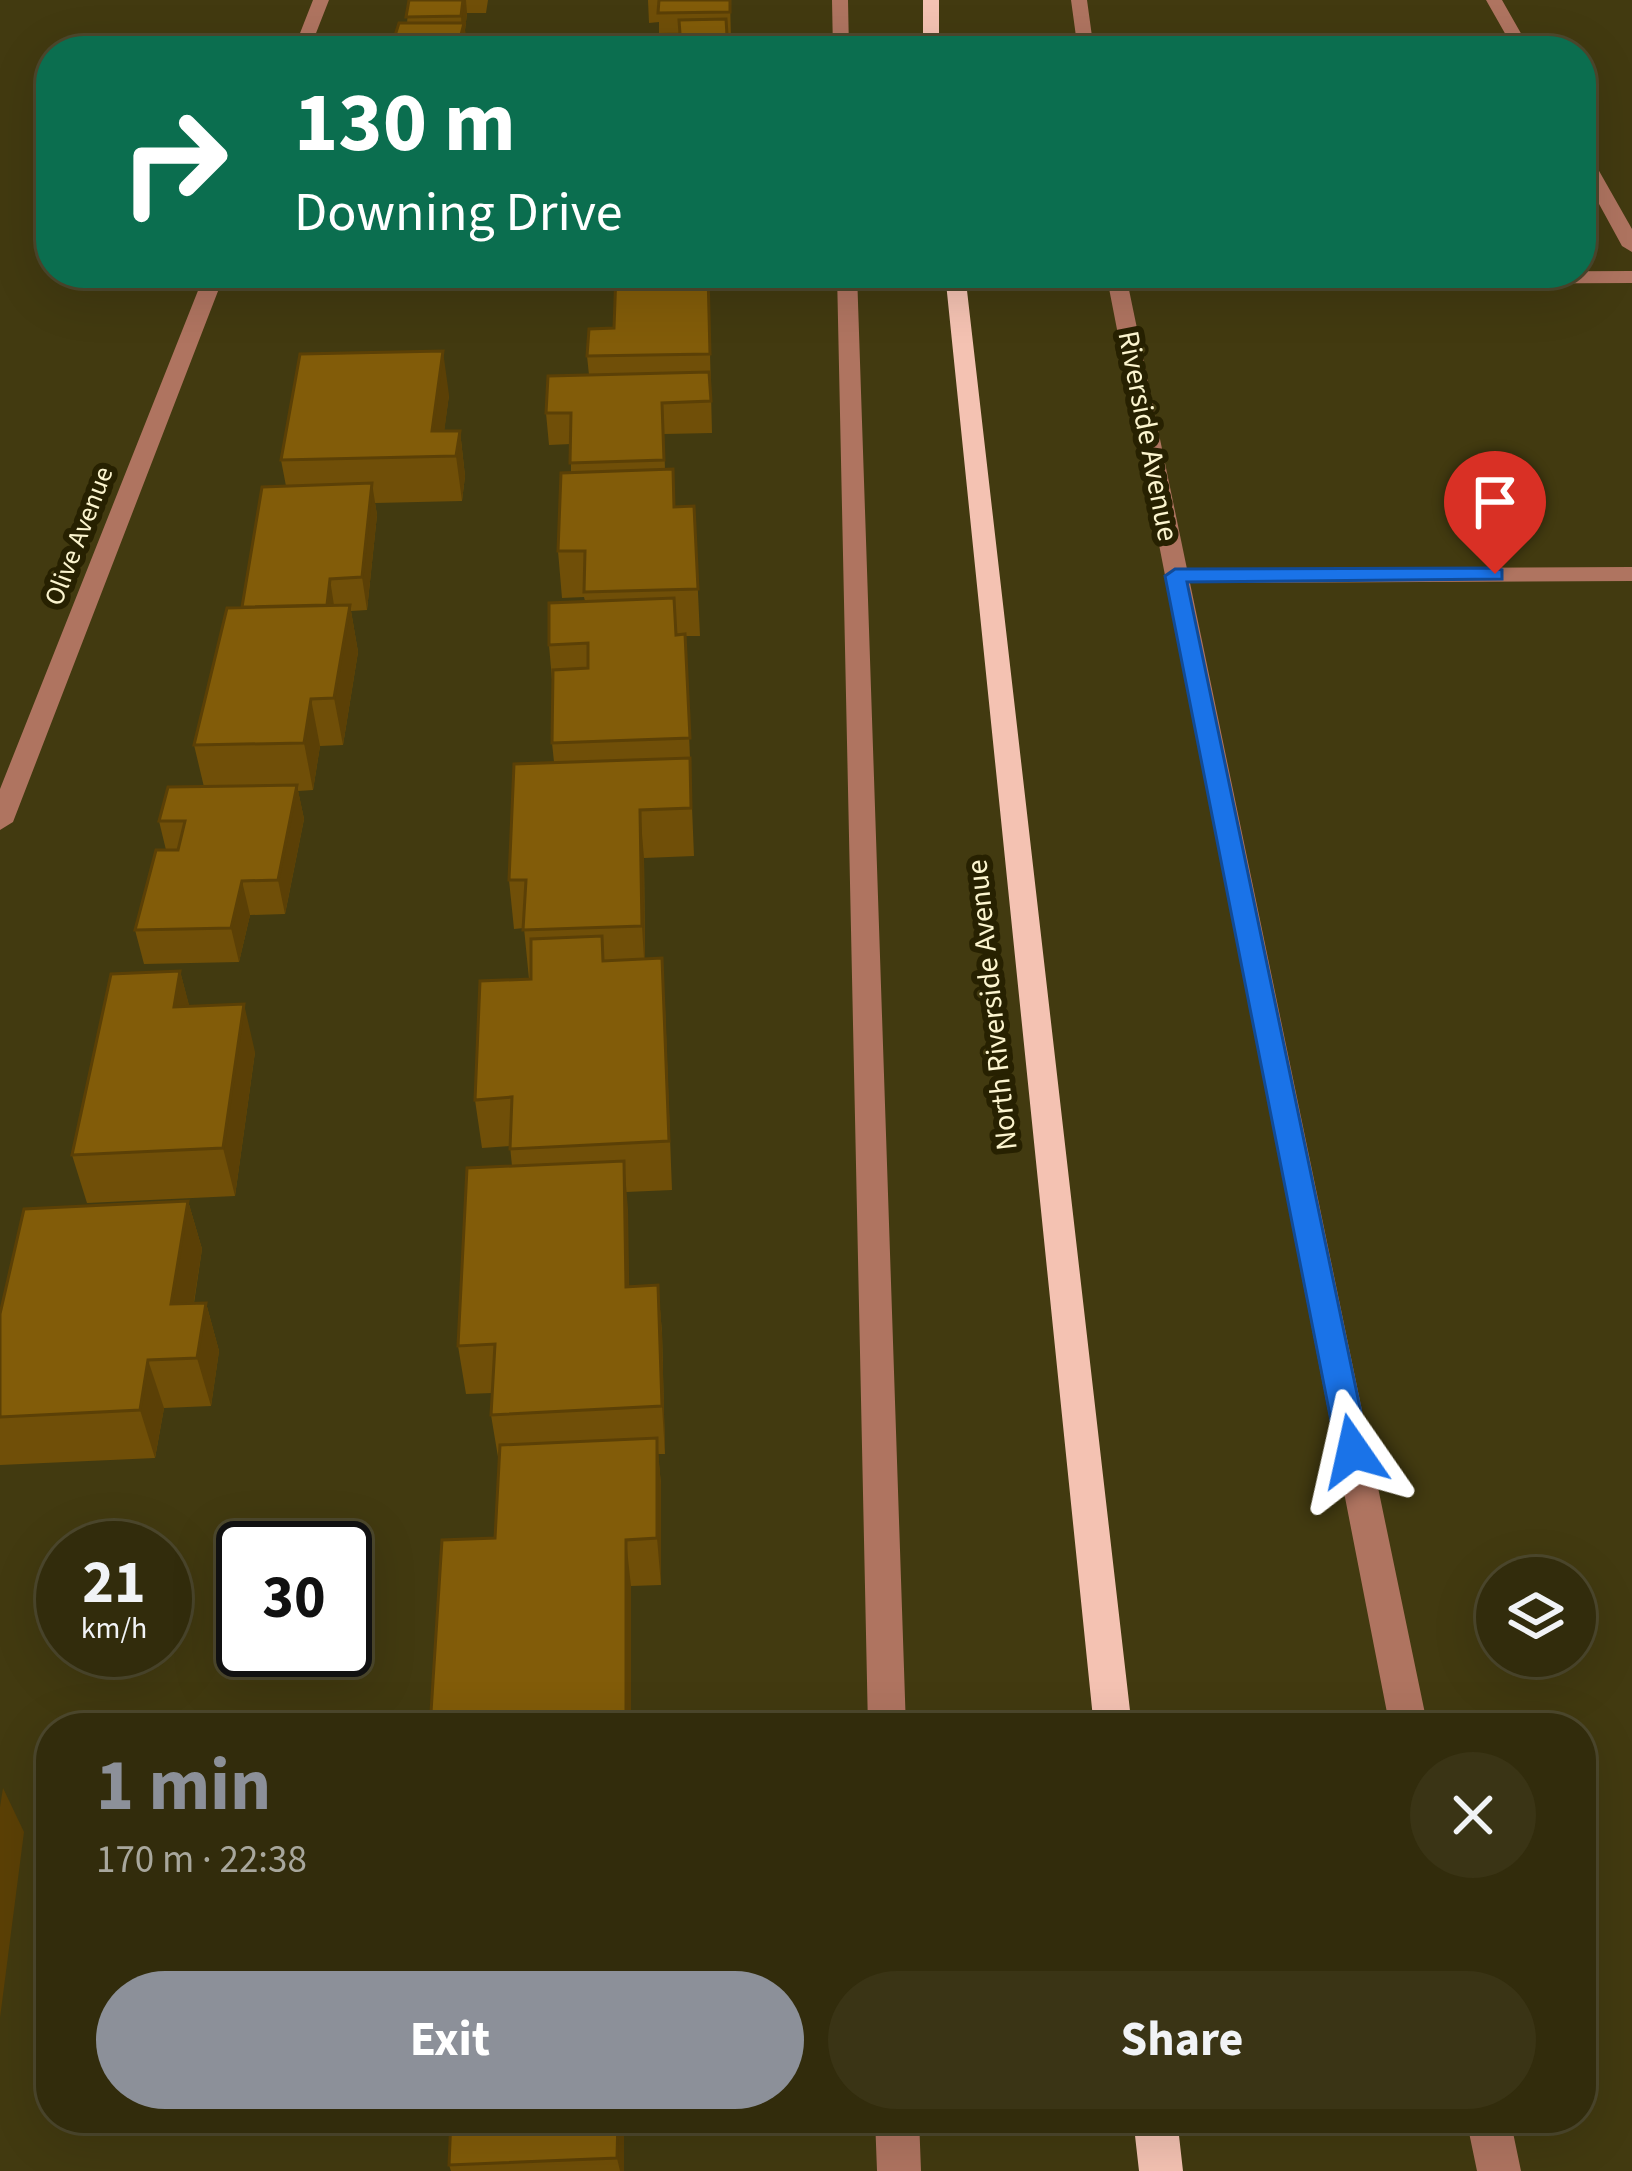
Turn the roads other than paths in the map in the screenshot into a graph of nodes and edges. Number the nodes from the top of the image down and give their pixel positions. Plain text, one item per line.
1 (321, 0) edge
2 (840, 0) edge
3 (931, 0) edge
4 (1079, 0) edge
5 (1494, 0) edge
6 (308, 36) edge
7 (841, 36) edge
8 (931, 36) edge
9 (1084, 36) edge
10 (1514, 36) edge
11 (1596, 181) edge
12 (1632, 246) edge
13 (1596, 277) edge
14 (1632, 277) edge
15 (208, 288) edge
16 (847, 288) edge
17 (957, 288) edge
18 (1118, 288) edge
19 (1632, 574) edge
20 (1175, 576) junction
21 (0, 822) edge
22 (887, 1713) edge
23 (1111, 1713) edge
24 (1406, 1713) edge
25 (898, 2133) edge
26 (1157, 2133) edge
27 (1491, 2133) edge
28 (899, 2171) edge
29 (1161, 2171) edge
30 (1499, 2171) edge

1 - 6 street
2 - 7 street
3 - 8 main road
4 - 9 street
5 - 10 street
11 - 12 street
13 - 14 street
15 - 21 street, Olive Avenue
16 - 22 street
17 - 23 main road, North Riverside Avenue
18 - 20 street, Riverside Avenue
19 - 20 street
20 - 24 street, Riverside Avenue
25 - 28 street
26 - 29 main road
27 - 30 street

